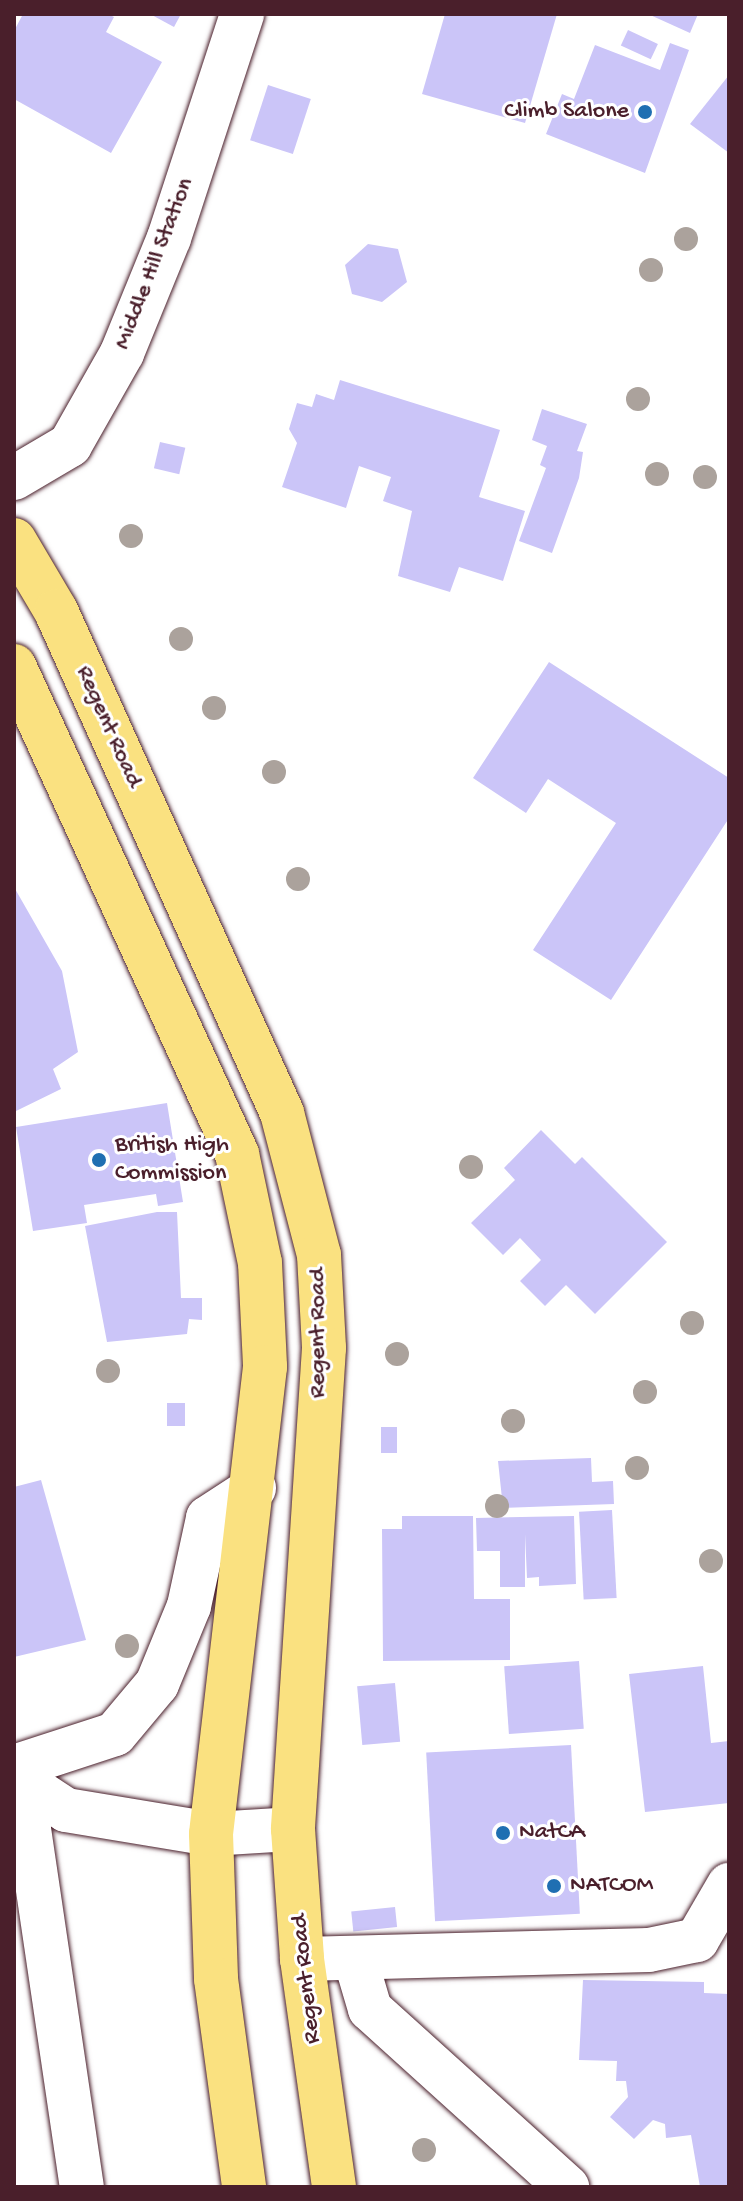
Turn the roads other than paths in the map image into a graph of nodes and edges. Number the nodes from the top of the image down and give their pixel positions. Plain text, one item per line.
1 (242, 14) edge
2 (14, 478) edge
3 (14, 540) edge
4 (14, 666) edge
5 (254, 1488) junction
6 (14, 1767) edge
7 (14, 1776) edge
8 (14, 1792) edge
9 (293, 1829) junction
10 (211, 1834) junction
11 (729, 1885) edge
12 (26, 1905) edge
13 (355, 1958) junction
14 (302, 1959) junction
15 (82, 2187) edge
16 (244, 2187) edge
17 (334, 2187) edge
18 (567, 2187) edge

1 - 2 street, Middle Hill Station
3 - 9 main road, Regent Road
4 - 5 main road
5 - 6 street
5 - 10 main road
7 - 10 street
8 - 12 street
9 - 10 street
9 - 14 main road, Regent Road
10 - 16 main road
11 - 13 street
12 - 15 street
13 - 14 street
13 - 18 street
14 - 17 main road, Regent Road

